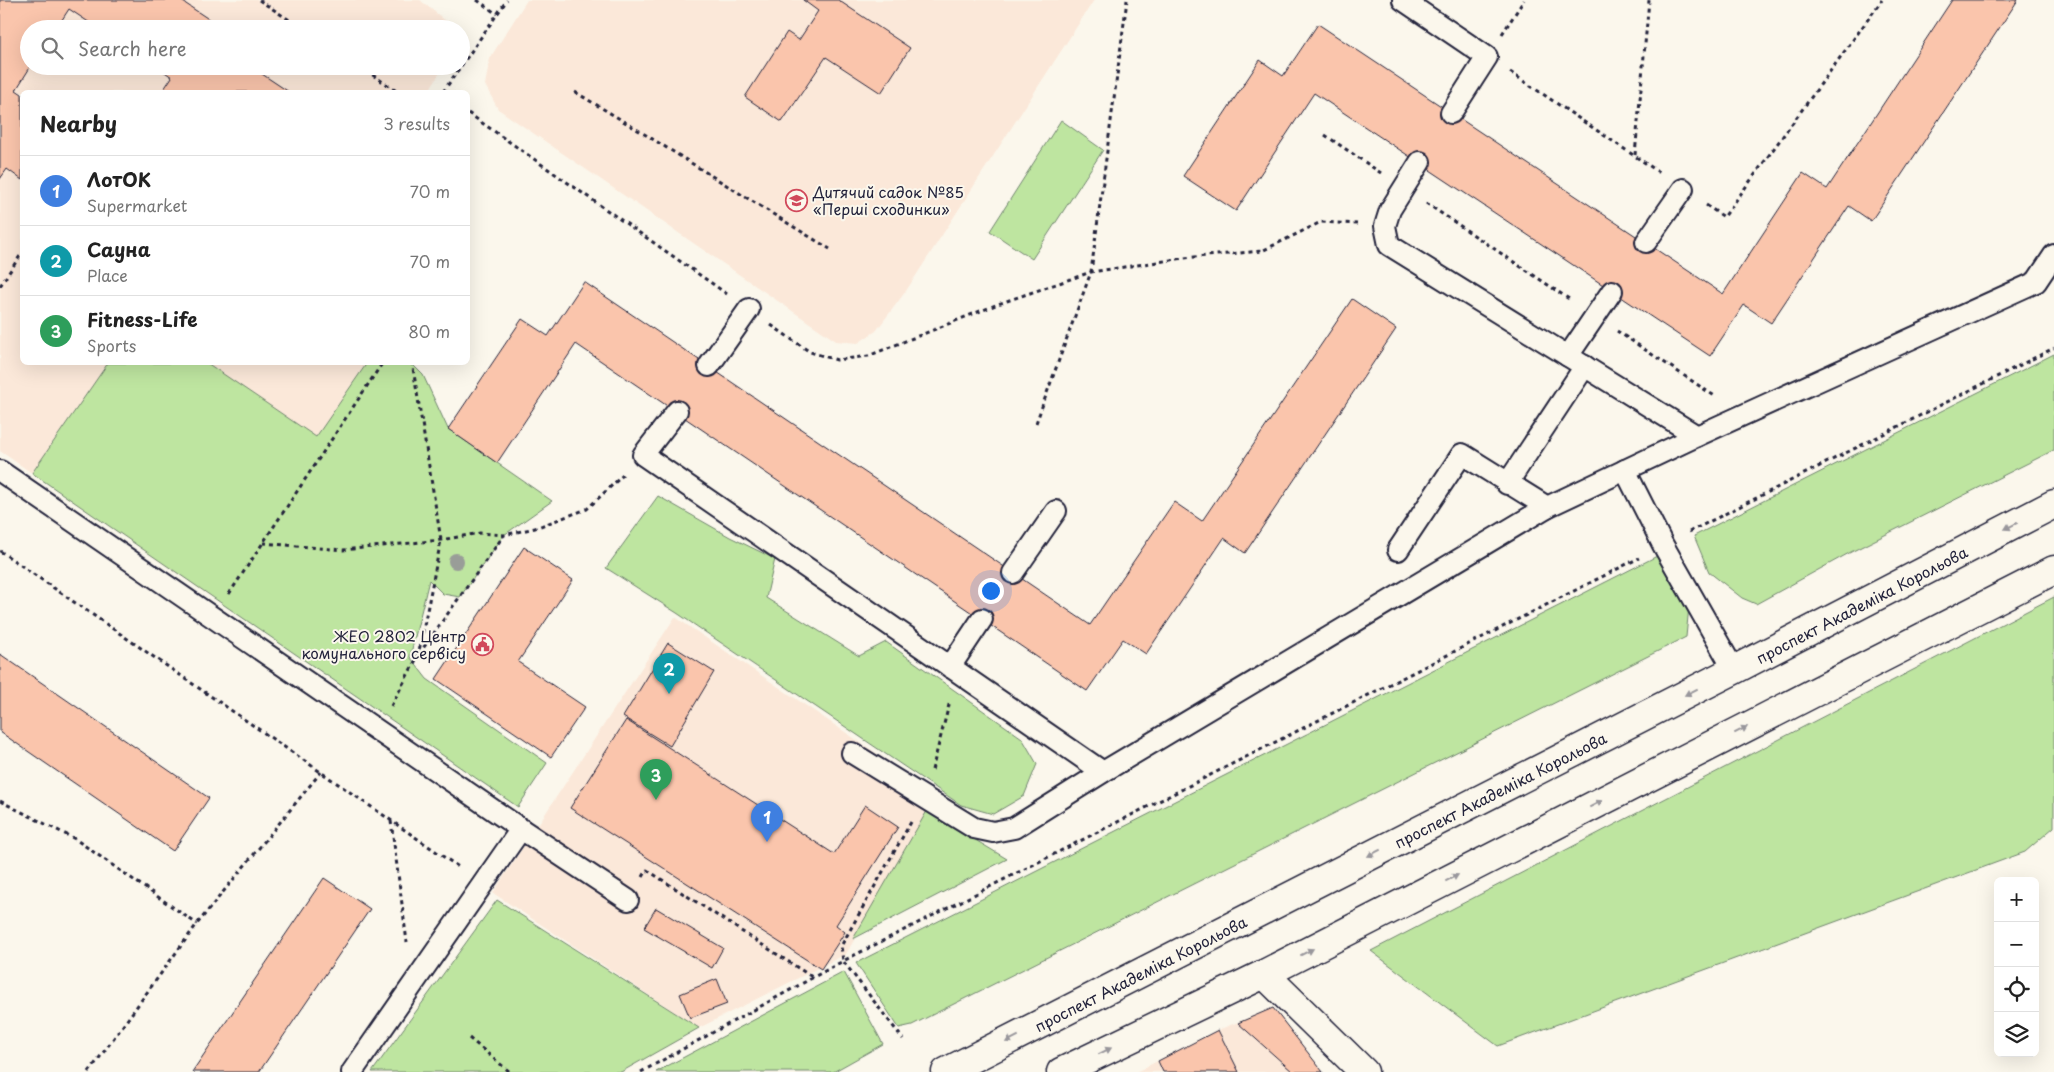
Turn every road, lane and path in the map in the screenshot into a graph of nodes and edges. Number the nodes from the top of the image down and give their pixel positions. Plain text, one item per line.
1 (259, 0) edge
2 (477, 0) edge
3 (507, 0) edge
4 (1127, 0) edge
5 (1403, 0) edge
6 (1524, 0) edge
7 (1649, 0) edge
8 (1882, 0) edge
9 (497, 14) junction
10 (289, 20) edge
11 (470, 53) edge
12 (1487, 57) junction
13 (372, 75) edge
14 (455, 75) edge
15 (395, 90) edge
16 (444, 90) edge
17 (575, 92) dead end
18 (470, 113) edge
19 (1451, 113) dead end
20 (1324, 135) dead end
21 (1635, 155) junction
22 (1420, 162) dead end
23 (1404, 188) junction
24 (1683, 189) junction
25 (1385, 226) junction
26 (1646, 242) dead end
27 (830, 249) dead end
28 (2054, 255) edge
29 (20, 256) edge
30 (1091, 272) junction
31 (0, 286) edge
32 (1612, 291) dead end
33 (749, 309) junction
34 (1594, 315) junction
35 (2054, 348) edge
36 (1568, 356) junction
37 (380, 365) edge
38 (412, 365) edge
39 (709, 366) dead end
40 (1585, 366) junction
41 (677, 411) dead end
42 (1743, 415) junction
43 (1036, 424) dead end
44 (1696, 436) junction
45 (644, 455) junction
46 (1626, 470) junction
47 (0, 471) edge
48 (1507, 484) junction
49 (2054, 504) edge
50 (1547, 507) junction
51 (1056, 511) dead end
52 (504, 535) junction
53 (441, 540) junction
54 (263, 543) junction
55 (1663, 546) junction
56 (1398, 550) dead end
57 (0, 551) edge
58 (2054, 570) edge
59 (1013, 573) dead end
60 (214, 618) junction
61 (982, 619) dead end
62 (418, 656) junction
63 (950, 667) junction
64 (1734, 670) junction
65 (378, 730) junction
66 (852, 753) dead end
67 (321, 772) junction
68 (1103, 772) junction
69 (0, 801) edge
70 (391, 821) junction
71 (521, 829) junction
72 (482, 884) junction
73 (628, 900) joint
74 (197, 924) junction
75 (843, 960) junction
76 (1264, 974) junction
77 (812, 977) junction
78 (412, 985) junction
79 (470, 1038) dead end
80 (903, 1039) dead end
81 (89, 1072) edge
82 (352, 1072) edge
83 (510, 1072) edge
84 (641, 1072) edge
85 (946, 1072) edge
86 (1061, 1072) edge
87 (1364, 1072) edge

1 - 10 path
2 - 9 path
3 - 9 path
4 - 30 path
5 - 12 lane
6 - 12 path
7 - 21 path
8 - 24 path
9 - 11 path
12 - 19 lane
12 - 21 path
13 - 15 path
14 - 16 path
17 - 27 path
18 - 33 path
20 - 23 path
21 - 24 path
22 - 23 lane
23 - 25 lane
23 - 34 path
24 - 26 lane
25 - 30 path
25 - 36 lane
28 - 42 lane
29 - 31 path
30 - 33 path
30 - 43 path
32 - 34 lane
33 - 39 lane
34 - 36 lane
34 - 42 path
35 - 55 path
36 - 40 lane
37 - 54 path
38 - 53 path
40 - 44 lane
40 - 48 lane
41 - 45 lane
42 - 44 lane
44 - 46 lane
45 - 52 path
45 - 63 lane
46 - 50 lane
46 - 55 lane
47 - 60 lane
48 - 50 lane
48 - 56 lane
49 -> 64 main road, проспект Академіка Корольова
50 - 68 lane
51 - 59 lane
52 - 53 path
52 - 62 path
53 - 54 path
53 - 62 path
54 - 60 path
55 - 64 lane
55 - 75 path
57 - 67 path
76 -> 58 main road
60 - 65 lane
61 - 63 lane
62 - 65 path
63 - 68 lane
64 -> 85 main road, проспект Академіка Корольова
65 - 71 lane
66 - 68 lane
67 - 70 path
67 - 74 path
69 - 74 path
70 - 72 path
70 - 78 path
71 - 72 lane
71 - 73 lane
72 - 78 lane
73 - 77 path
74 - 81 path
75 - 77 path
75 - 80 path
86 -> 76 main road
76 - 87 main road
77 - 84 path
78 - 82 lane
79 - 83 path

